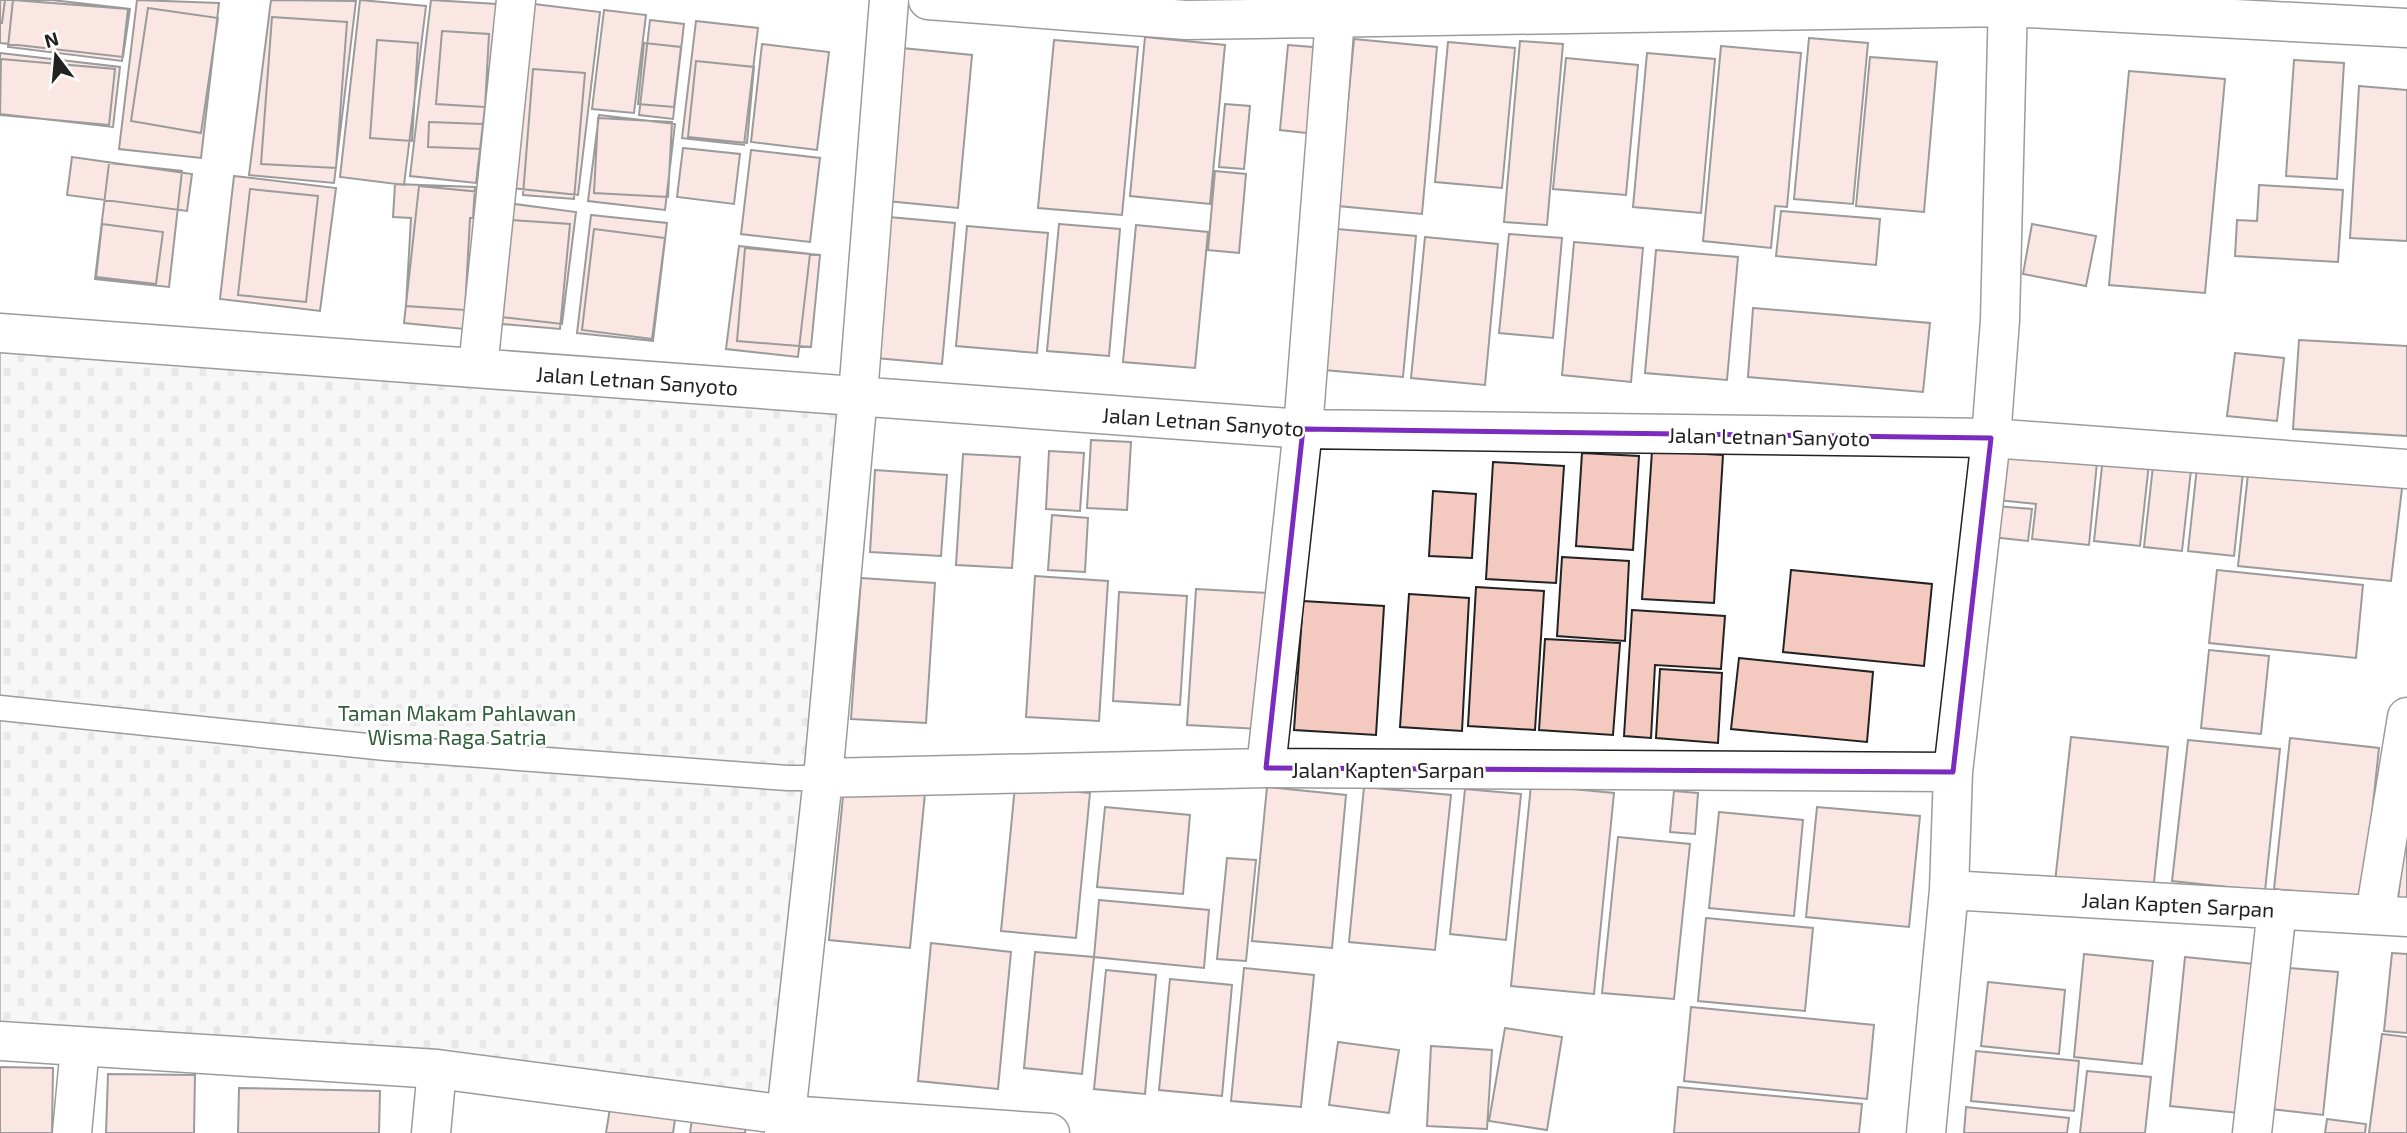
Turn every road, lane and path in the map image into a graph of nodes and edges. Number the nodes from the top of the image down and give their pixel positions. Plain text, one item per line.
1 (516, 0) edge
2 (888, 0) edge
3 (928, 0) edge
4 (2007, 4) edge
5 (1531, 7) edge
6 (1335, 18) junction
7 (2392, 18) edge
8 (0, 333) edge
9 (478, 368) junction
10 (858, 395) junction
11 (1303, 429) junction
12 (1991, 438) junction
13 (2407, 469) edge
14 (0, 708) edge
15 (2407, 717) edge
16 (1266, 768) junction
17 (1953, 772) junction
18 (823, 778) junction
19 (1949, 890) junction
20 (2277, 909) junction
21 (2391, 916) edge
22 (0, 1041) edge
23 (80, 1047) junction
24 (437, 1069) junction
25 (786, 1124) edge
26 (72, 1133) edge
27 (431, 1133) edge
28 (1050, 1133) edge
29 (1926, 1133) edge
30 (2252, 1133) edge

1 - 9 street
2 - 10 street
3 - 6 street
4 - 5 street
4 - 7 street
4 - 12 street
5 - 6 street
6 - 11 street
8 - 9 street, Jalan Letnan Sanyoto
9 - 10 street, Jalan Letnan Sanyoto
10 - 11 street, Jalan Letnan Sanyoto
10 - 18 street
11 - 12 street, Jalan Letnan Sanyoto
11 - 16 street
12 - 13 street, Jalan Letnan Sanyoto
12 - 17 street
14 - 18 lane
15 - 21 street
16 - 17 street, Jalan Kapten Sarpan
16 - 18 street, Jalan Kapten Sarpan
17 - 19 street
18 - 25 street
19 - 20 street, Jalan Kapten Sarpan
19 - 29 street
20 - 21 street, Jalan Kapten Sarpan
20 - 30 street
22 - 23 street
23 - 24 street
23 - 26 street
24 - 25 street
24 - 27 street
25 - 28 street

